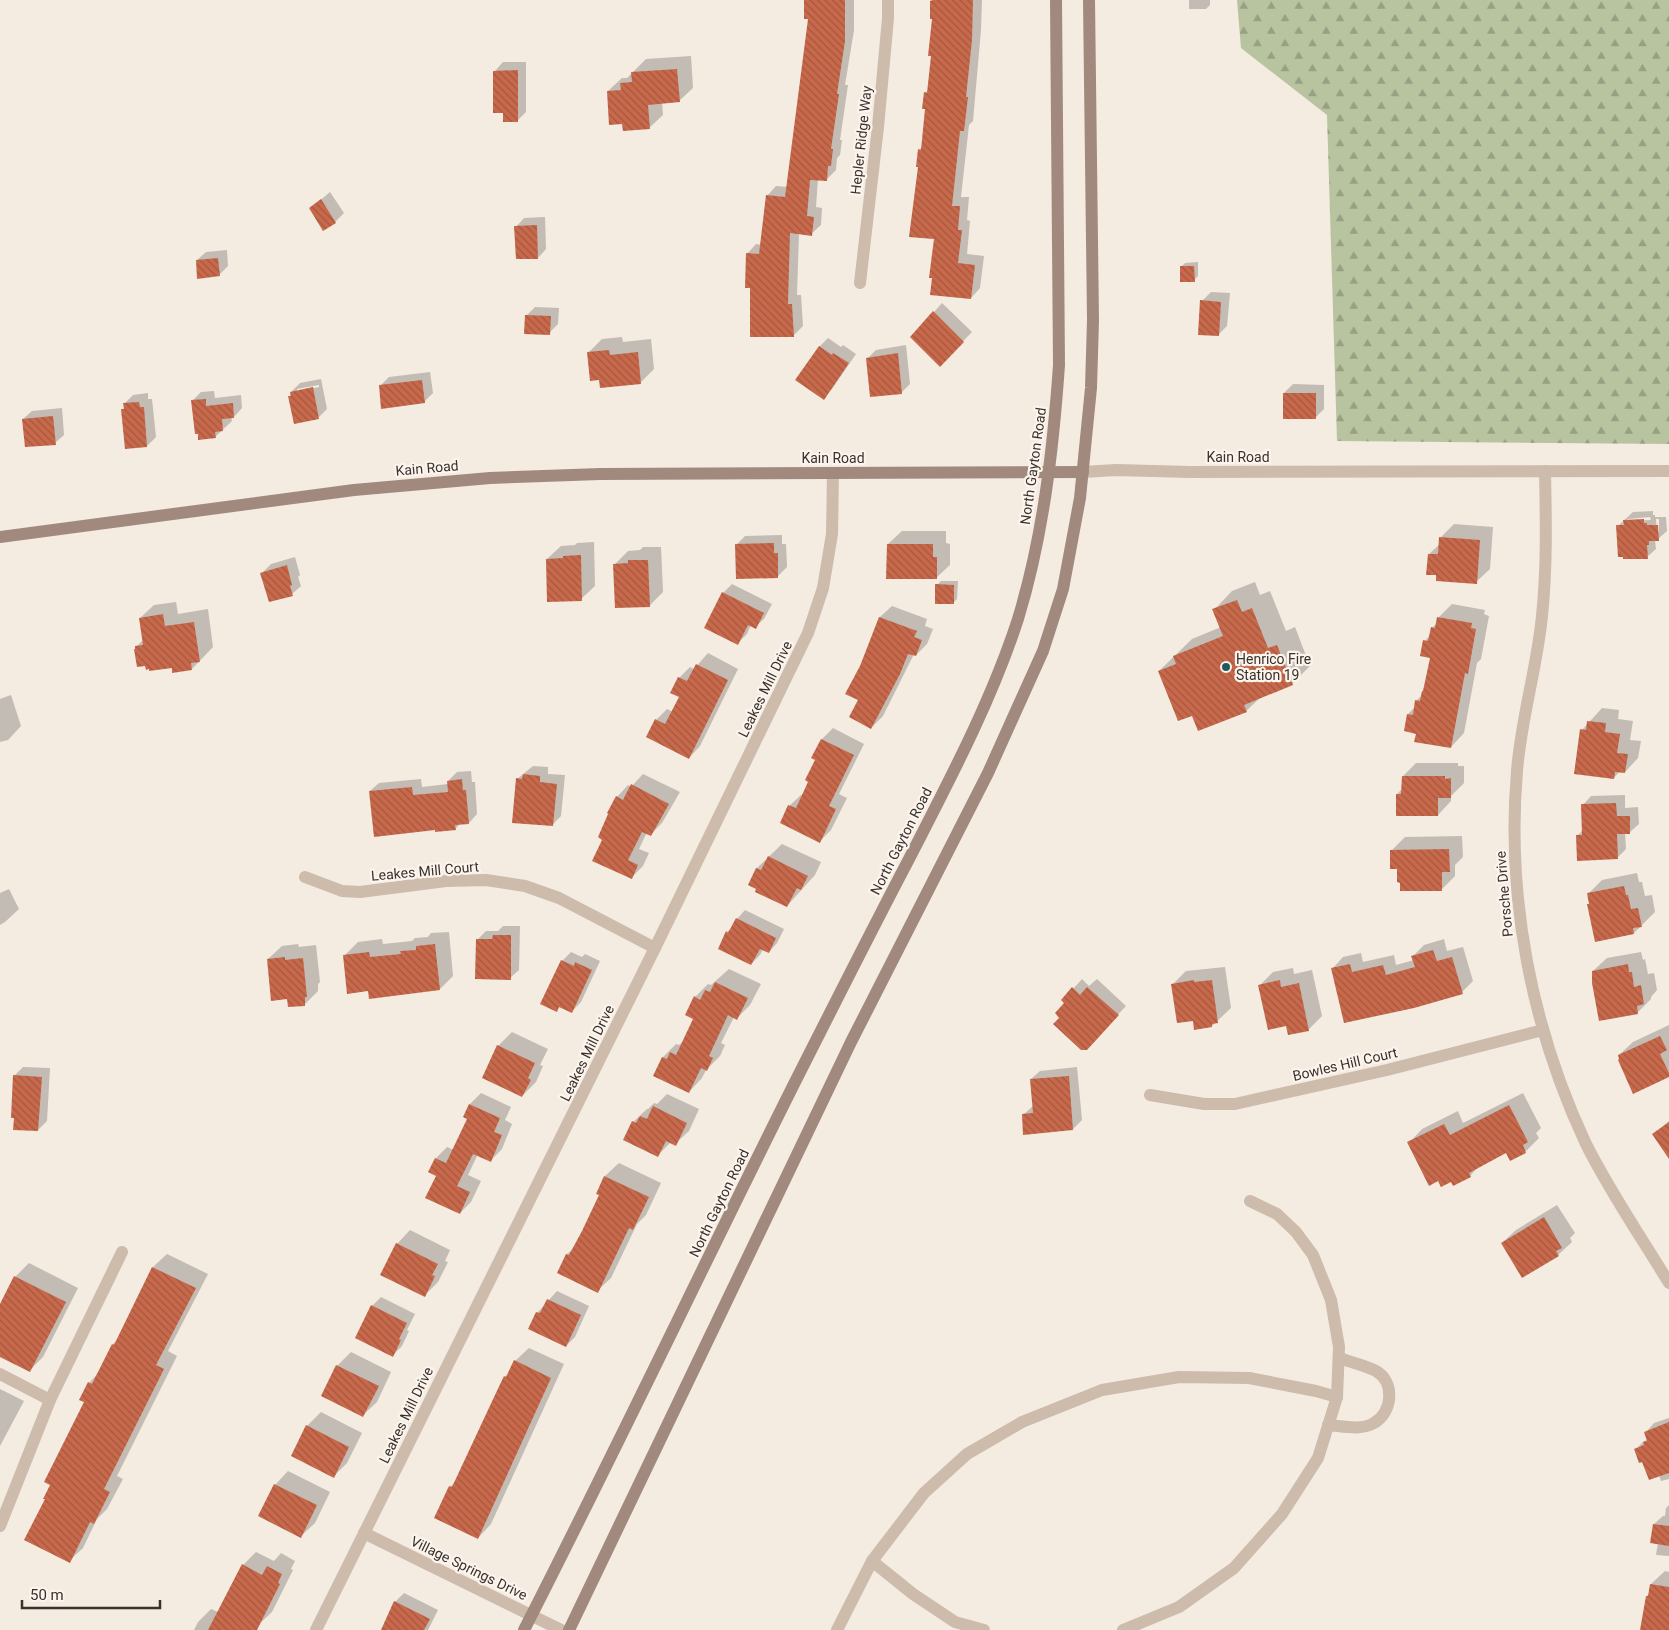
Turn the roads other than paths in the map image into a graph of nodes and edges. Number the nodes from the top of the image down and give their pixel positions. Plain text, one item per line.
1 (888, 0) edge
2 (1056, 0) edge
3 (1089, 0) edge
4 (860, 283) dead end
5 (1545, 471) junction
6 (1669, 471) edge
7 (1049, 472) junction
8 (1083, 472) junction
9 (833, 473) junction
10 (0, 537) edge
11 (305, 877) dead end
12 (655, 948) junction
13 (1543, 1030) junction
14 (1150, 1095) dead end
15 (1250, 1201) dead end
16 (122, 1252) dead end
17 (1669, 1283) edge
18 (1339, 1358) junction
19 (0, 1374) edge
20 (1337, 1397) junction
21 (50, 1400) junction
22 (1328, 1425) junction
23 (0, 1526) edge
24 (364, 1533) junction
25 (872, 1561) junction
26 (532, 1615) junction
27 (316, 1630) edge
28 (524, 1630) edge
29 (561, 1630) edge
30 (569, 1630) edge
31 (837, 1630) edge
32 (984, 1630) edge
33 (1123, 1630) edge

1 - 4 street, Hepler Ridge Way
2 - 7 main road, North Gayton Road
3 - 8 main road
5 - 6 street, Kain Road
5 - 8 street, Kain Road
5 - 13 street, Porsche Drive
7 - 8 main road, Kain Road
7 - 9 main road, Kain Road
7 - 26 main road, North Gayton Road
8 - 30 main road
9 - 10 main road, Kain Road
9 - 12 street, Leakes Mill Drive
11 - 12 street, Leakes Mill Court
12 - 24 street, Leakes Mill Drive
13 - 14 street, Bowles Hill Court
13 - 17 street, Porsche Drive
15 - 18 street
16 - 21 street
18 - 20 street
18 - 22 street
19 - 21 street
20 - 22 street
20 - 25 street
21 - 23 street
22 - 33 street
24 - 26 street, Village Springs Drive
24 - 27 street, Leakes Mill Drive
25 - 31 street
25 - 32 street
26 - 28 main road, North Gayton Road
26 - 29 street, Village Springs Drive

